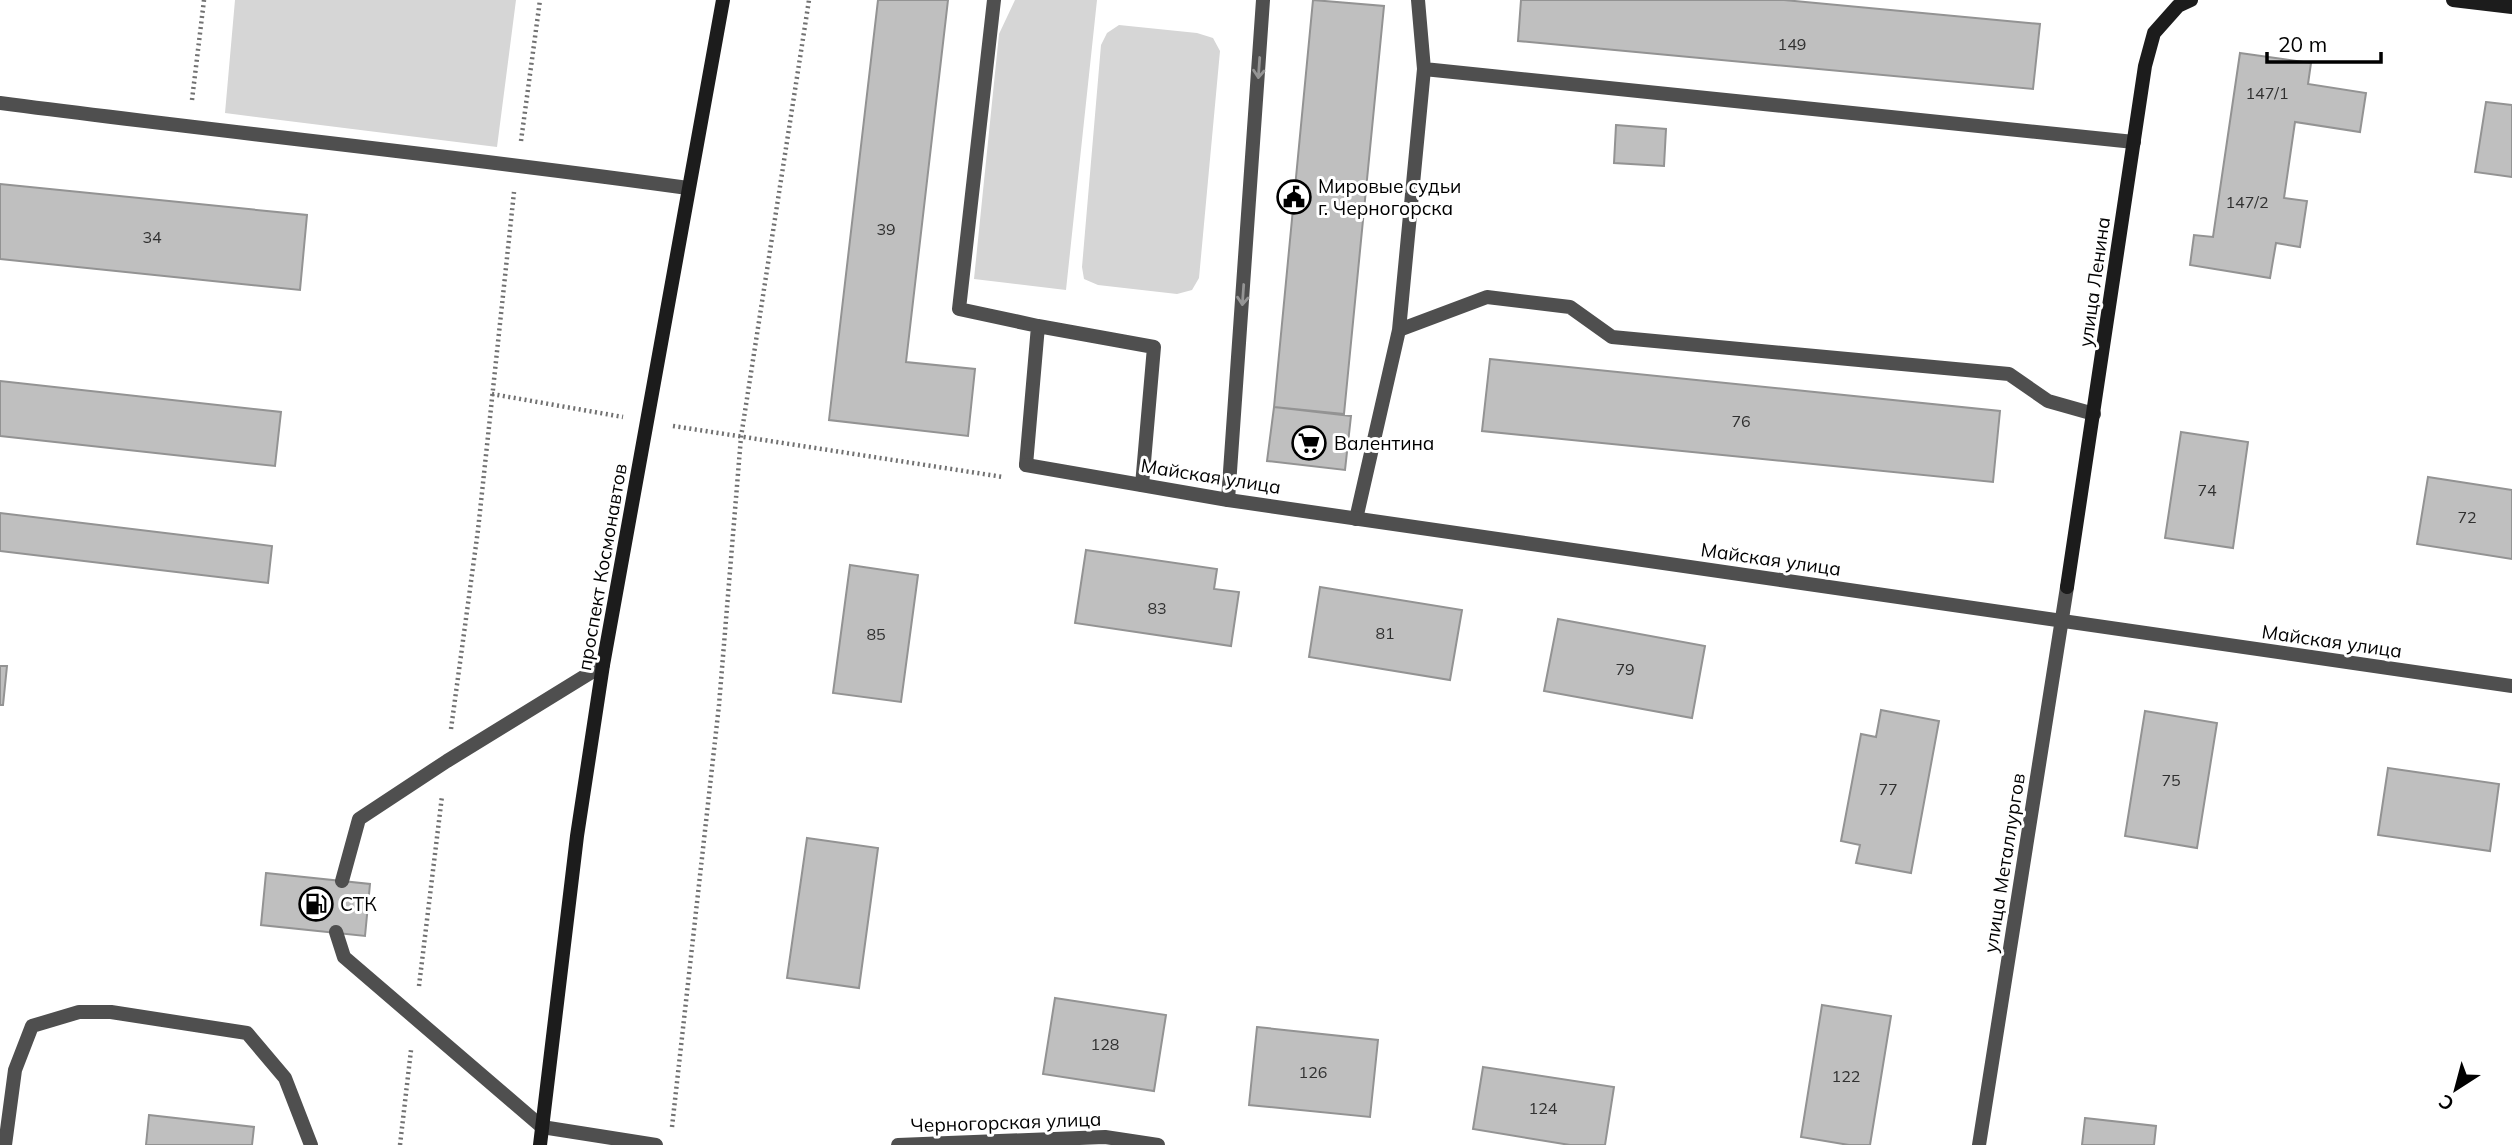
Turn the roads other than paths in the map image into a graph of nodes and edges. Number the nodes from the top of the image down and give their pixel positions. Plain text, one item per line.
1 (723, 0) edge
2 (994, 0) edge
3 (1264, 0) edge
4 (1418, 0) edge
5 (2191, 0) edge
6 (2453, 0) edge
7 (2512, 7) edge
8 (1424, 69) junction
9 (0, 103) edge
10 (2134, 142) junction
11 (688, 188) junction
12 (1038, 326) junction
13 (1399, 330) junction
14 (2094, 414) junction
15 (1142, 485) junction
16 (1228, 500) junction
17 (1356, 519) junction
18 (2067, 587) joint
19 (2061, 620) junction
20 (603, 665) junction
21 (2512, 686) edge
22 (342, 881) dead end
23 (336, 932) dead end
24 (542, 1126) junction
25 (5, 1145) edge
26 (311, 1145) edge
27 (540, 1145) edge
28 (656, 1145) edge
29 (898, 1145) edge
30 (1158, 1145) edge
31 (1979, 1145) edge

1 - 11 main road, проспект Космонавтов
2 - 12 street
3 -> 16 street
4 - 8 street
5 - 10 main road, улица Ленина
6 - 7 main road
8 - 10 street
8 - 13 street
9 - 11 street
10 - 14 main road, улица Ленина
11 - 20 main road, проспект Космонавтов
12 - 15 street, Майская улица
12 - 15 street
13 - 14 street
13 - 17 street
14 - 18 main road, улица Ленина
15 - 16 street, Майская улица
16 - 17 street, Майская улица
17 - 19 street, Майская улица
18 - 19 street, улица Металлургов
19 - 21 street, Майская улица
19 - 31 street, улица Металлургов
20 - 22 street
20 - 24 main road, проспект Космонавтов
23 - 24 street
24 - 27 main road, проспект Космонавтов
24 - 28 street
25 - 26 street
29 - 30 street, Черногорская улица

